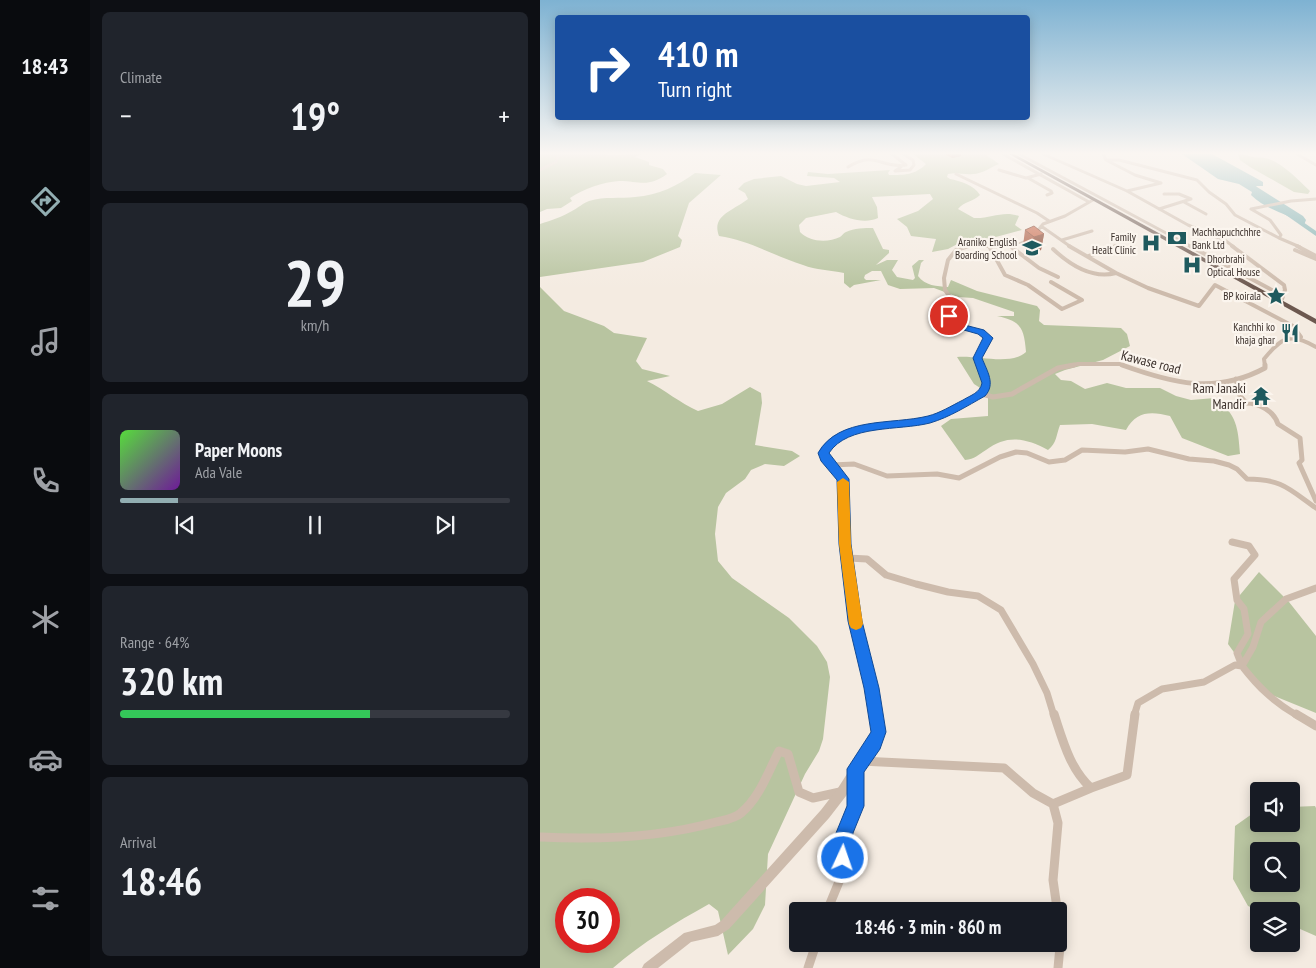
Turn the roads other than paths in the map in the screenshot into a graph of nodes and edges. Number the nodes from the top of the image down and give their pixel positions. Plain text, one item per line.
1 (1008, 199) edge
2 (1102, 199) edge
3 (1142, 199) edge
4 (1192, 199) edge
5 (1219, 199) edge
6 (1314, 199) edge
7 (1091, 200) joint
8 (1184, 202) junction
9 (1159, 209) junction
10 (1206, 214) dead end
11 (1048, 221) junction
12 (1041, 226) junction
13 (1092, 231) dead end
14 (1279, 238) junction
15 (1062, 240) junction
16 (989, 246) junction
17 (1010, 246) junction
18 (1116, 246) dead end
19 (1053, 249) dead end
20 (1294, 250) dead end
21 (1089, 256) junction
22 (1316, 258) edge
23 (1116, 274) junction
24 (1058, 277) dead end
25 (1051, 282) dead end
26 (1283, 296) junction
27 (1281, 303) junction
28 (1316, 322) edge
29 (1301, 337) junction
30 (1316, 347) edge
31 (1236, 379) junction
32 (982, 394) junction
33 (832, 465) junction
34 (1316, 501) edge
35 (1316, 508) edge
36 (1232, 542) dead end
37 (848, 558) junction
38 (1316, 588) edge
39 (1242, 666) junction
40 (1316, 726) edge
41 (858, 765) junction
42 (1091, 788) junction
43 (842, 792) junction
44 (1054, 804) junction
45 (540, 837) edge
46 (831, 902) edge
47 (813, 952) edge
48 (648, 968) edge
49 (808, 968) edge
50 (1058, 968) edge

1 - 11 street
2 - 26 street
3 - 9 street
4 - 8 street
5 - 14 street
6 - 14 street
7 - 11 street
7 - 27 highway
8 - 9 street
8 - 10 street
9 - 26 street
11 - 12 street
12 - 15 street
12 - 17 street
13 - 15 street
14 - 22 street
15 - 21 street
16 - 17 street
16 - 25 street
16 - 32 street
17 - 24 street
18 - 21 street
19 - 23 street
20 - 22 street
21 - 23 street
23 - 29 street
26 - 27 street
27 - 28 highway
29 - 30 street
29 - 31 street, Kawase road
31 - 32 street, Kawase road
31 - 34 street
32 - 33 street
33 - 35 street
33 - 37 street
36 - 39 street
37 - 41 street
37 - 42 street
38 - 39 street
39 - 40 street
39 - 42 street
41 - 43 street
41 - 44 street
41 - 46 street
42 - 44 street
43 - 45 street
43 - 48 street
44 - 50 street
47 - 49 street

